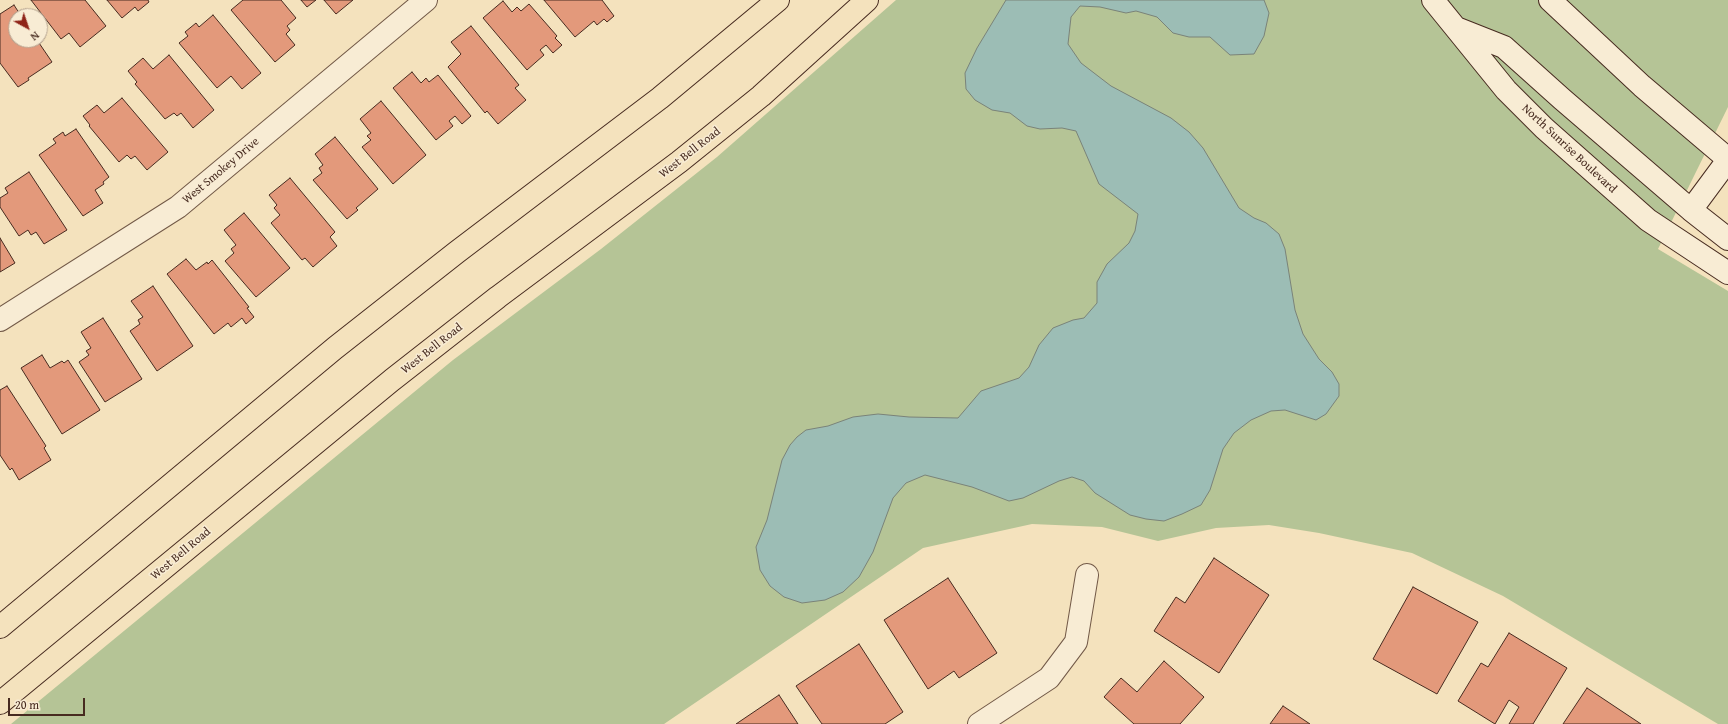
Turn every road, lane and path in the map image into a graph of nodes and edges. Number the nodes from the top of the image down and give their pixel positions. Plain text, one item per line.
1 (426, 0) edge
2 (778, 0) edge
3 (867, 0) edge
4 (1433, 0) edge
5 (1550, 0) edge
6 (1454, 27) junction
7 (1728, 160) edge
8 (1691, 210) junction
9 (1728, 239) edge
10 (1728, 273) edge
11 (0, 320) edge
12 (1087, 574) dead end
13 (0, 627) edge
14 (0, 703) edge
15 (980, 724) edge

1 - 11 street, West Smokey Drive
2 - 13 main road
3 - 14 main road, West Bell Road
4 - 6 street, North Sunrise Boulevard
5 - 7 street
6 - 8 street
6 - 10 street, North Sunrise Boulevard
7 - 8 street
8 - 9 street
12 - 15 street

